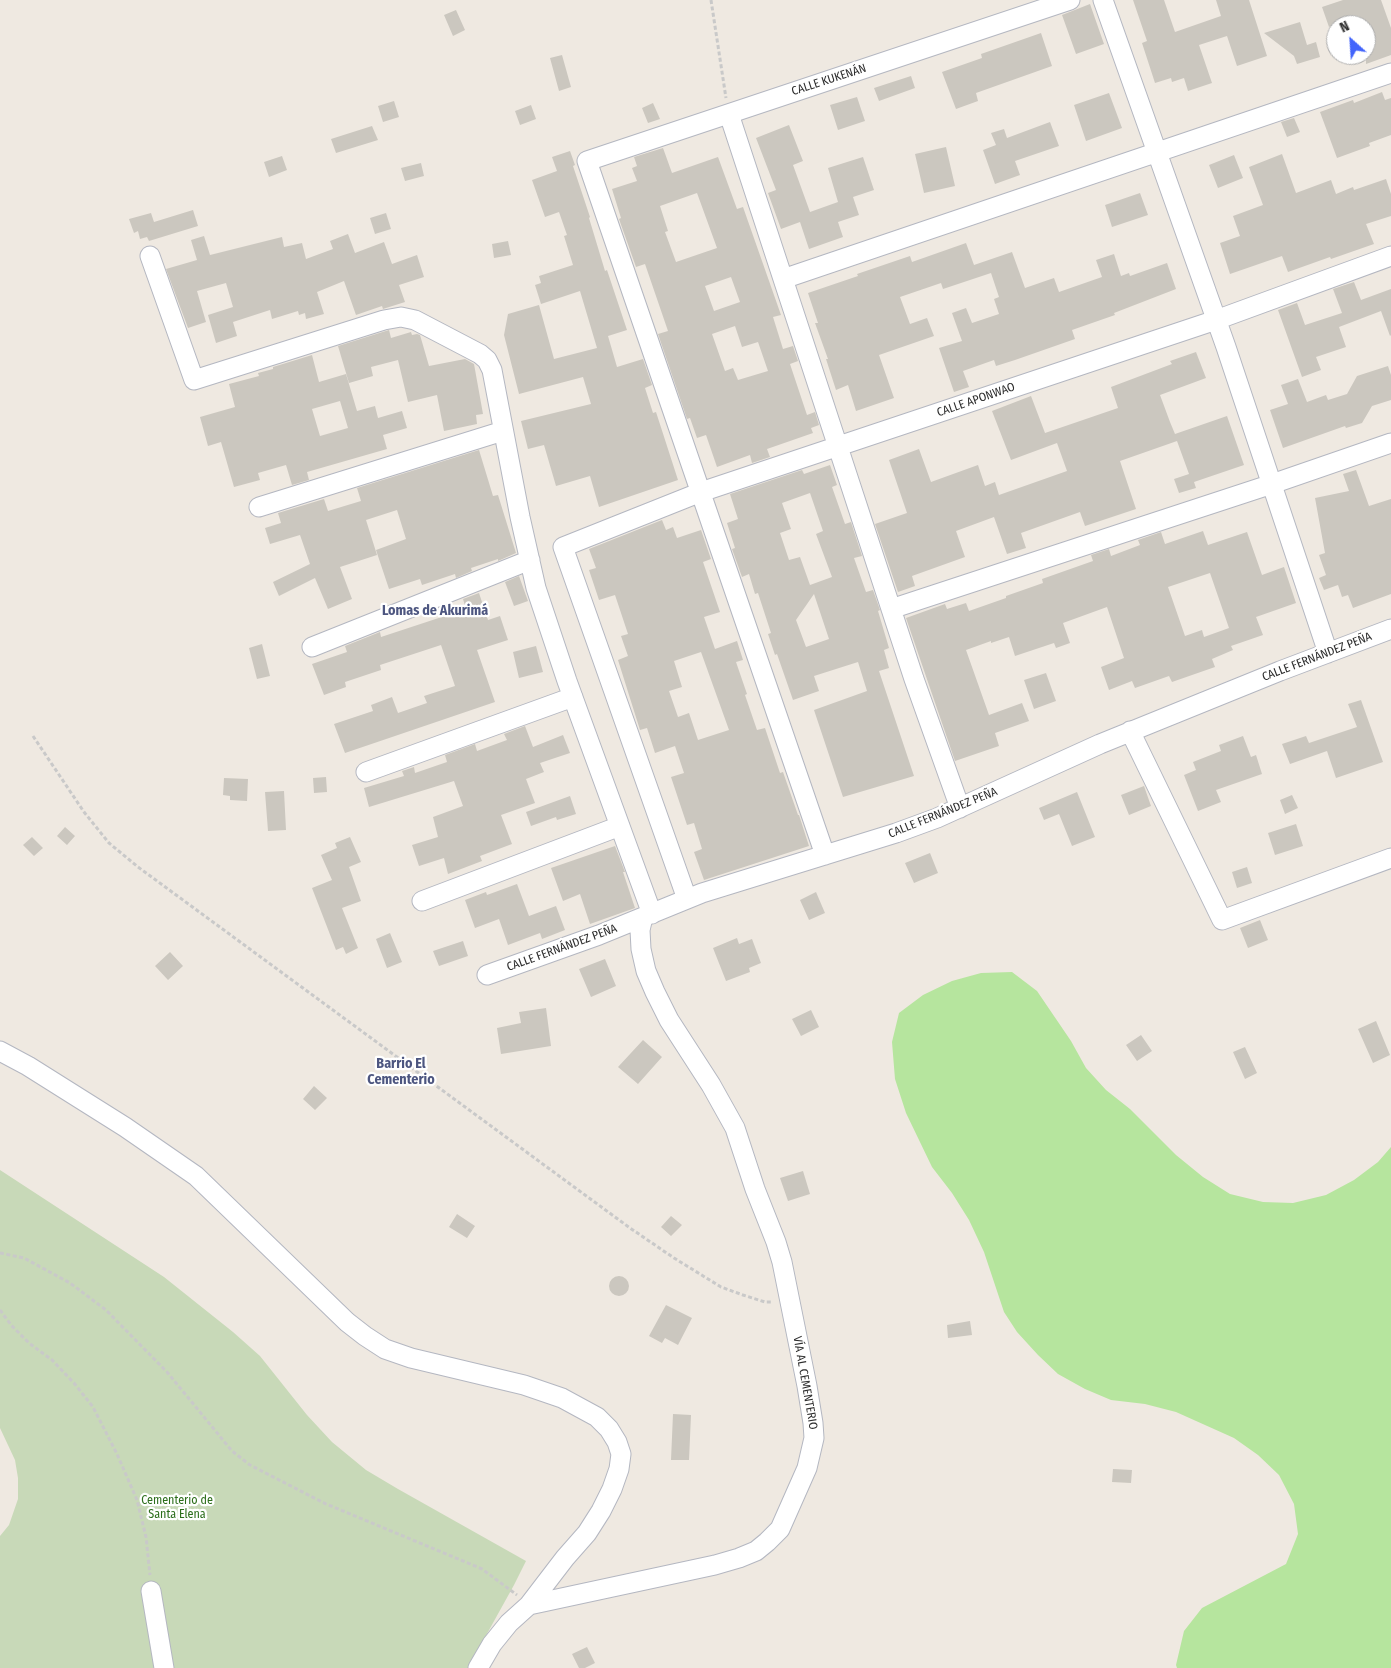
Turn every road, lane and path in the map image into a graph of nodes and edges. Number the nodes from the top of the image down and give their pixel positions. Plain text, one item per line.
1 (712, 0) edge
2 (1070, 0) edge
3 (1102, 0) edge
4 (1391, 73) edge
5 (728, 114) junction
6 (1157, 153) junction
7 (150, 256) dead end
8 (1391, 256) edge
9 (782, 280) junction
10 (1216, 320) junction
11 (503, 431) junction
12 (1391, 443) edge
13 (838, 446) junction
14 (1272, 484) junction
15 (701, 492) junction
16 (259, 507) dead end
17 (530, 560) junction
18 (891, 609) junction
19 (1391, 629) edge
20 (312, 647) dead end
21 (1328, 653) junction
22 (573, 697) junction
23 (1130, 732) junction
24 (33, 736) dead end
25 (366, 772) dead end
26 (960, 808) junction
27 (620, 826) junction
28 (825, 855) junction
29 (1391, 858) edge
30 (686, 899) junction
31 (422, 902) dead end
32 (648, 916) junction
33 (487, 975) dead end
34 (0, 1051) edge
35 (0, 1253) edge
36 (791, 1304) junction
37 (0, 1310) edge
38 (151, 1591) joint
39 (529, 1605) junction
40 (164, 1668) edge
41 (478, 1668) edge

1 - 5 path
2 - 5 street, CALLE KUKENÁN
3 - 6 street
4 - 6 street
5 - 9 street
5 - 15 street, CALLE KUKENÁN
6 - 9 street
6 - 10 street
7 - 11 street
8 - 10 street, CALLE APONWAO
9 - 13 street
10 - 13 street, CALLE APONWAO
10 - 14 street
11 - 16 street
11 - 17 street
12 - 14 street
13 - 15 street, CALLE APONWAO
13 - 18 street
14 - 18 street
14 - 21 street
15 - 28 street
15 - 30 street, CALLE APONWAO
17 - 20 street
17 - 22 street
18 - 26 street
19 - 21 street, CALLE FERNÁNDEZ PEÑA
21 - 23 street, CALLE FERNÁNDEZ PEÑA
22 - 25 street
22 - 27 street
23 - 26 street, CALLE FERNÁNDEZ PEÑA
23 - 29 street
24 - 36 path
26 - 28 street, CALLE FERNÁNDEZ PEÑA
27 - 31 street
27 - 32 street
28 - 30 street, CALLE FERNÁNDEZ PEÑA
30 - 32 street, CALLE FERNÁNDEZ PEÑA
32 - 33 street, CALLE FERNÁNDEZ PEÑA
32 - 36 street, VÍA AL CEMENTERIO
34 - 39 street
35 - 39 path
36 - 39 street, VÍA AL CEMENTERIO
37 - 38 path
38 - 40 street
39 - 41 street

